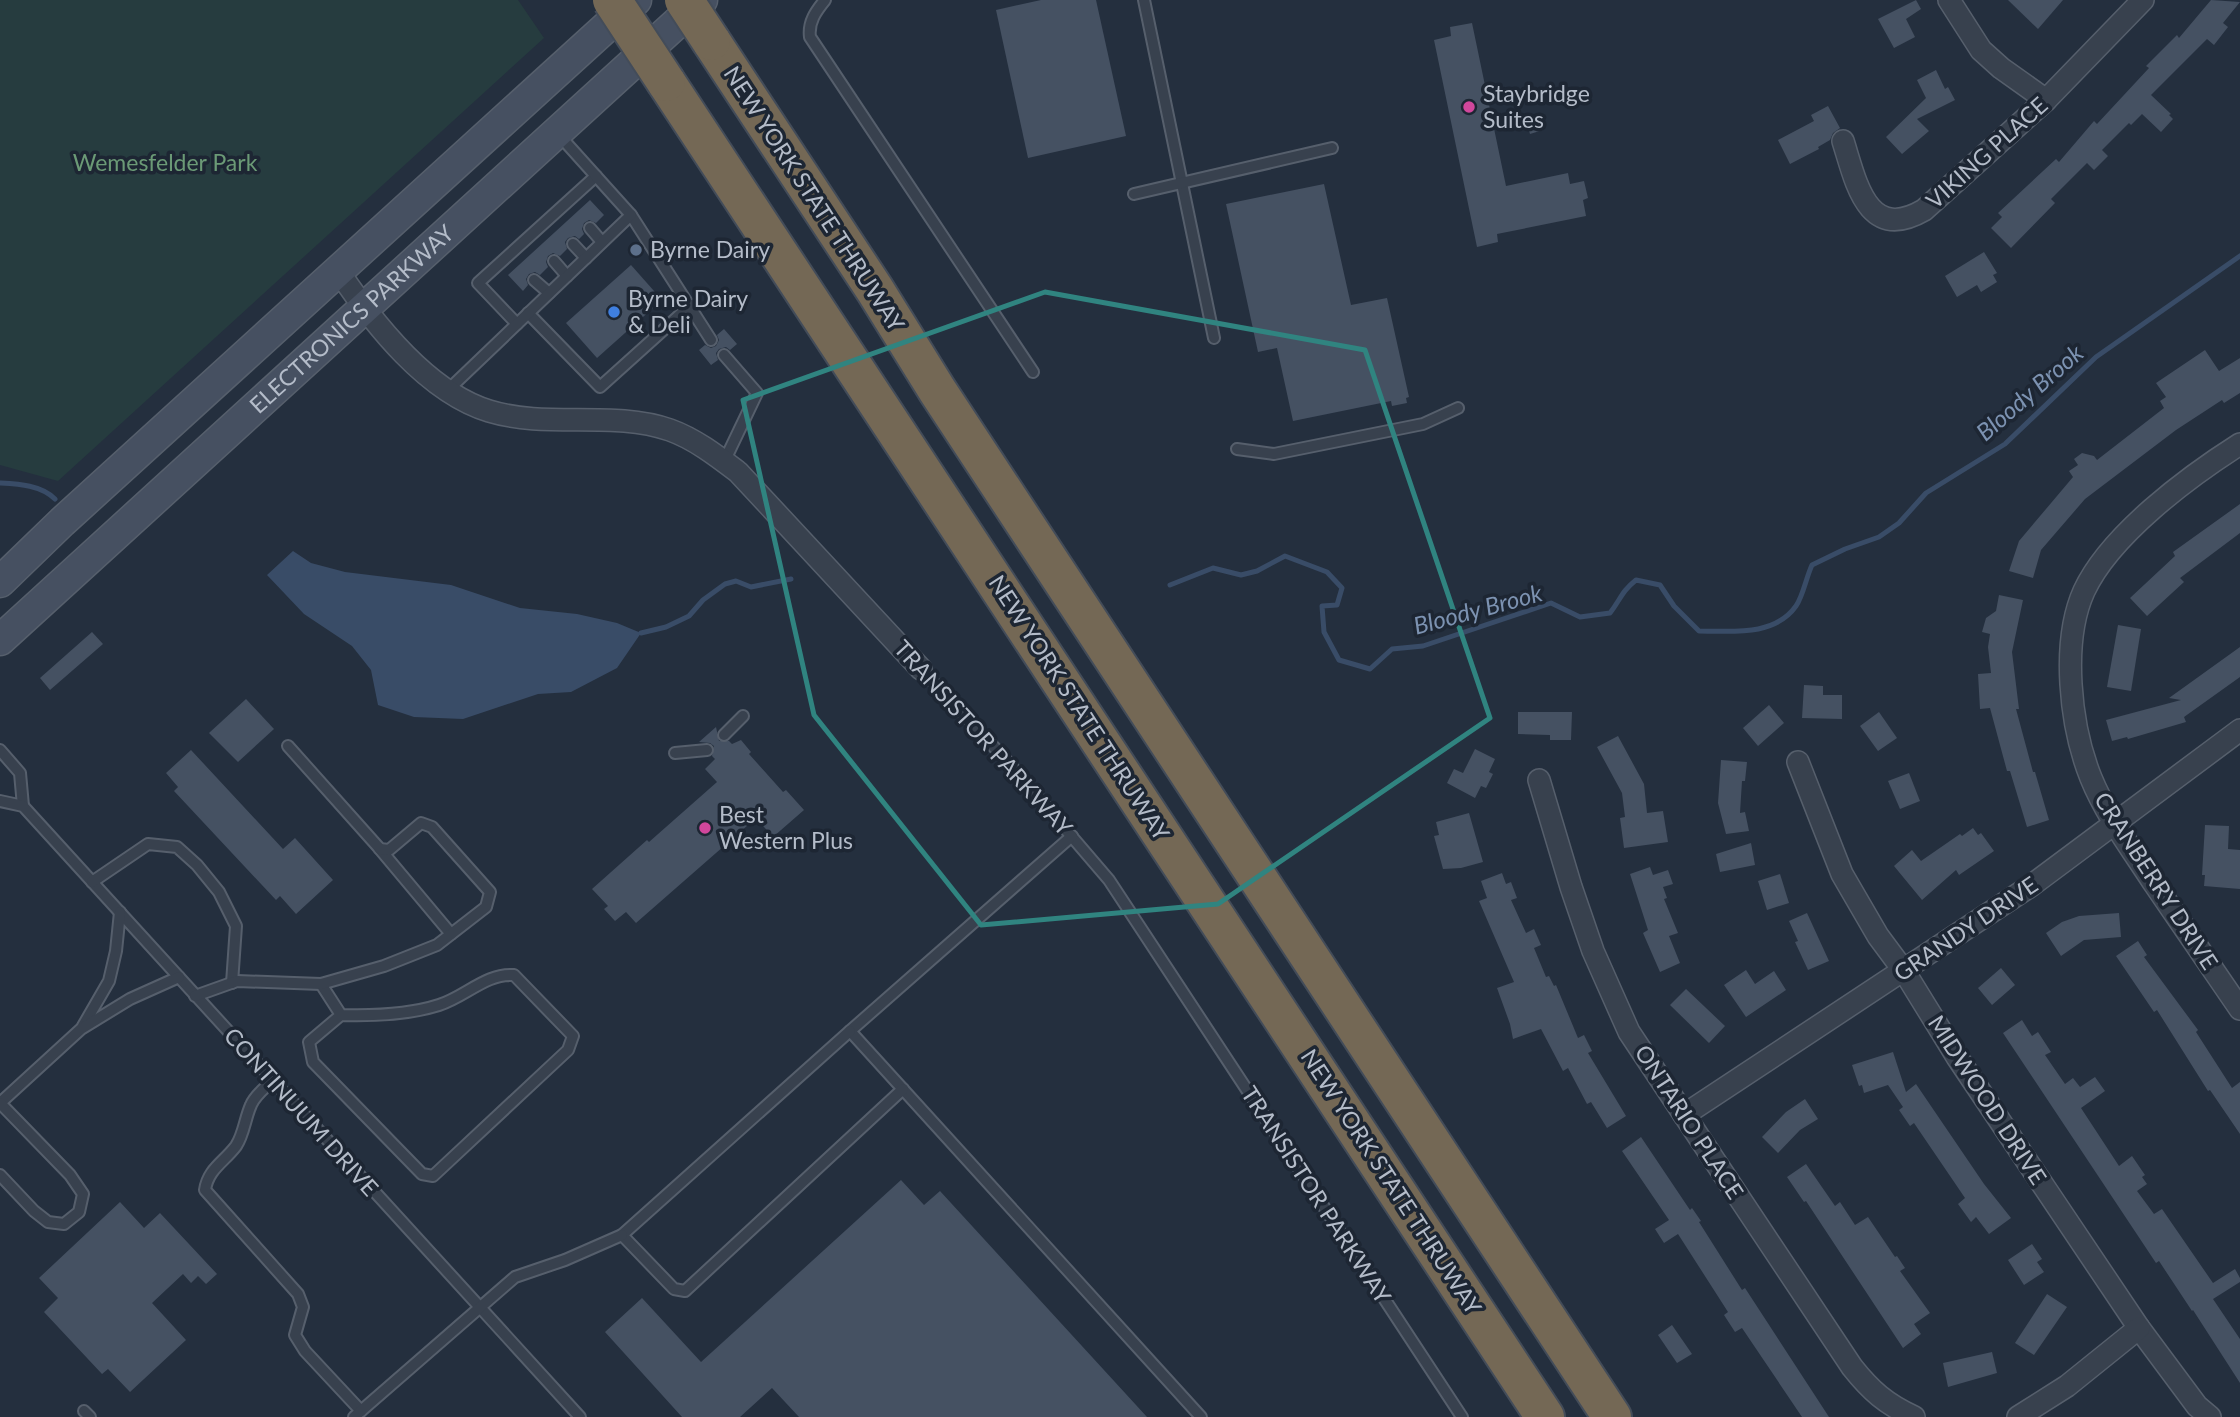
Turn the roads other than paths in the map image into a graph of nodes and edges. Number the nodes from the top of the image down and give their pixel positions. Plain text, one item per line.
1 (612, 0) edge
2 (636, 0) edge
3 (684, 0) edge
4 (702, 0) edge
5 (825, 0) edge
6 (1144, 0) edge
7 (1950, 0) edge
8 (2143, 0) edge
9 (2046, 100) junction
10 (556, 132) junction
11 (1843, 141) dead end
12 (1332, 148) dead end
13 (596, 176) junction
14 (1182, 183) junction
15 (1133, 194) dead end
16 (567, 202) junction
17 (576, 212) dead end
18 (631, 215) junction
19 (550, 218) junction
20 (559, 228) dead end
21 (590, 228) dead end
22 (531, 235) junction
23 (602, 242) junction
24 (573, 244) dead end
25 (540, 246) dead end
26 (511, 254) junction
27 (586, 258) junction
28 (554, 261) dead end
29 (520, 264) dead end
30 (339, 272) junction
31 (567, 276) junction
32 (534, 280) dead end
33 (549, 293) junction
34 (691, 305) junction
35 (363, 308) junction
36 (528, 313) junction
37 (517, 324) junction
38 (1214, 338) dead end
39 (711, 340) dead end
40 (724, 355) dead end
41 (1033, 372) dead end
42 (448, 390) junction
43 (1458, 408) dead end
44 (2240, 443) edge
45 (1237, 449) dead end
46 (724, 462) junction
47 (62, 522) junction
48 (0, 582) edge
49 (0, 604) edge
50 (0, 640) edge
51 (921, 670) joint
52 (743, 716) dead end
53 (2240, 730) edge
54 (724, 735) dead end
55 (288, 747) dead end
56 (0, 750) edge
57 (707, 750) dead end
58 (675, 752) dead end
59 (1798, 762) dead end
60 (1539, 780) dead end
61 (0, 801) edge
62 (23, 806) junction
63 (2115, 825) junction
64 (1072, 836) junction
65 (378, 847) junction
66 (92, 882) junction
67 (120, 912) junction
68 (451, 934) junction
69 (1904, 971) junction
70 (178, 977) junction
71 (232, 983) junction
72 (321, 984) junction
73 (195, 996) junction
74 (2240, 1009) edge
75 (341, 1015) junction
76 (81, 1029) junction
77 (850, 1031) junction
78 (273, 1080) junction
79 (903, 1089) junction
80 (0, 1103) edge
81 (1684, 1115) junction
82 (0, 1175) edge
83 (622, 1235) junction
84 (479, 1306) junction
85 (2139, 1328) junction
86 (357, 1414) edge
87 (580, 1417) edge
88 (1201, 1417) edge
89 (1462, 1417) edge
90 (1545, 1417) edge
91 (1612, 1417) edge
92 (1914, 1417) edge
93 (2018, 1417) edge
94 (2210, 1417) edge

1 - 90 highway, NEW YORK STATE THRUWAY, bridge
2 - 30 main road, ELECTRONICS PARKWAY
3 - 91 highway, NEW YORK STATE THRUWAY, bridge
4 - 10 main road, ELECTRONICS PARKWAY
5 - 41 lane
6 - 14 lane
7 - 9 street
8 - 9 street, VIKING PLACE
9 - 11 street, VIKING PLACE
10 - 13 lane
10 - 35 main road, ELECTRONICS PARKWAY
12 - 14 lane
13 - 16 lane
13 - 18 lane
14 - 15 lane
14 - 38 lane
16 - 17 lane
16 - 19 lane
18 - 23 lane
18 - 34 lane
19 - 20 lane
19 - 22 lane
21 - 23 lane
22 - 25 lane
22 - 26 lane
23 - 27 lane
24 - 27 lane
26 - 29 lane
26 - 37 lane
27 - 31 lane
28 - 31 lane
30 - 35 street, TRANSISTOR PARKWAY
30 - 47 main road, ELECTRONICS PARKWAY
31 - 33 lane
32 - 33 lane
33 - 36 lane
34 - 36 lane
34 - 39 lane
35 - 42 street, TRANSISTOR PARKWAY
35 - 50 main road, ELECTRONICS PARKWAY
36 - 37 lane
37 - 42 lane
40 - 46 lane
42 - 46 street, TRANSISTOR PARKWAY
43 - 45 lane
44 - 63 street, CRANBERRY DRIVE
46 - 51 street, TRANSISTOR PARKWAY
47 - 48 main road, ELECTRONICS PARKWAY
47 - 49 main road
51 - 64 lane, TRANSISTOR PARKWAY
52 - 54 lane
53 - 63 street, GRANDY DRIVE
55 - 65 lane
56 - 62 lane
57 - 58 lane
59 - 69 street, MIDWOOD DRIVE
60 - 81 street, ONTARIO PLACE
61 - 62 lane
62 - 66 lane, CONTINUUM DRIVE
63 - 69 street, GRANDY DRIVE
63 - 74 street, CRANBERRY DRIVE
64 - 77 lane
64 - 89 lane, TRANSISTOR PARKWAY
65 - 68 lane
65 - 68 lane
66 - 67 lane, CONTINUUM DRIVE
66 - 71 lane
67 - 70 lane, CONTINUUM DRIVE
67 - 76 lane
68 - 72 lane
69 - 81 street, GRANDY DRIVE
69 - 85 street, MIDWOOD DRIVE
70 - 73 lane, CONTINUUM DRIVE
70 - 76 lane
71 - 72 lane
71 - 73 lane
72 - 75 lane
73 - 78 lane, CONTINUUM DRIVE
75 - 75 lane
76 - 80 lane
77 - 79 lane
77 - 83 lane
78 - 84 lane, CONTINUUM DRIVE
78 - 86 lane
79 - 83 lane
79 - 88 lane
80 - 82 lane
81 - 92 street, ONTARIO PLACE
83 - 84 lane
84 - 86 lane
84 - 87 lane, CONTINUUM DRIVE
85 - 93 street
85 - 94 street, MIDWOOD DRIVE

